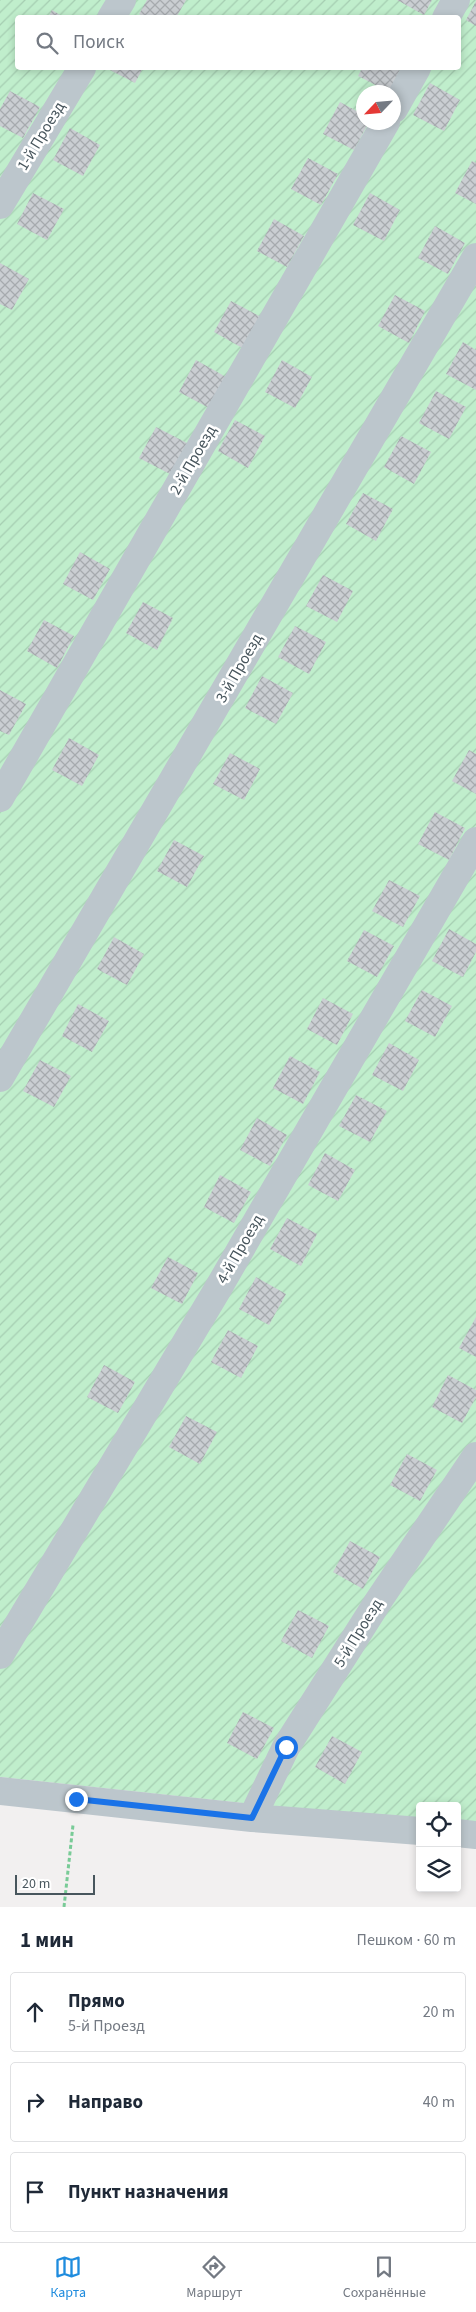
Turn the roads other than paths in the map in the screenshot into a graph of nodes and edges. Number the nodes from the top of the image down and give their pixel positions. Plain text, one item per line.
1 (122, 0) edge
2 (456, 0) edge
3 (113, 15) edge
4 (448, 15) edge
5 (81, 70) edge
6 (416, 70) edge
7 (401, 97) edge
8 (381, 130) edge
9 (0, 205) edge
10 (476, 257) edge
11 (0, 798) edge
12 (476, 841) edge
13 (0, 1078) edge
14 (476, 1456) edge
15 (0, 1655) edge
16 (0, 1791) edge
17 (252, 1818) junction
18 (416, 1831) edge
19 (461, 1833) edge
20 (476, 1835) edge

1 - 3 street
2 - 4 street
5 - 9 street, 1-й Проезд
6 - 7 street
8 - 11 street, 2-й Проезд
10 - 13 street, 3-й Проезд
12 - 15 street, 4-й Проезд
14 - 17 street, 5-й Проезд
16 - 17 street
17 - 18 street
19 - 20 street

